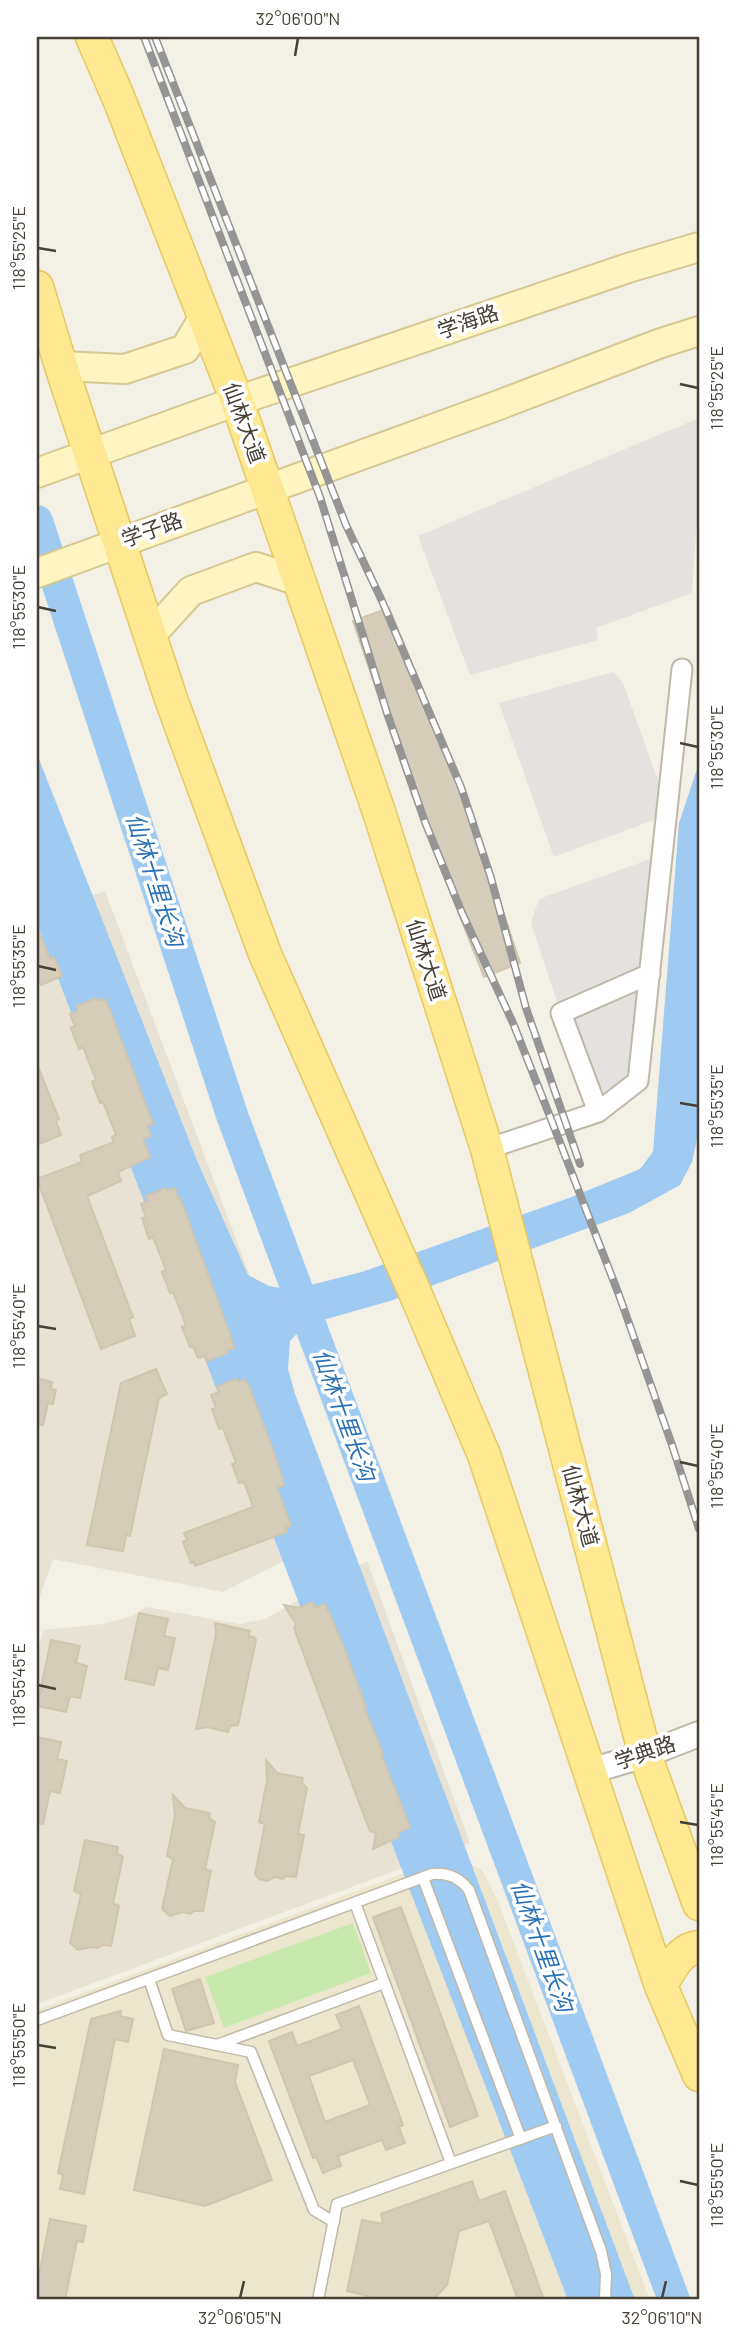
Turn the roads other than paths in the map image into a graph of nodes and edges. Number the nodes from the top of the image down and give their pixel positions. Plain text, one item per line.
1 (92, 37) edge
2 (699, 247) edge
3 (37, 287) edge
4 (204, 317) junction
5 (699, 331) edge
6 (61, 366) junction
7 (237, 401) junction
8 (90, 454) junction
9 (40, 472) edge
10 (267, 488) junction
11 (119, 542) junction
12 (37, 573) edge
13 (299, 581) junction
14 (150, 636) junction
15 (682, 669) dead end
16 (650, 974) junction
17 (598, 1112) junction
18 (487, 1149) junction
19 (699, 1734) edge
20 (645, 1755) junction
21 (590, 1771) junction
22 (423, 1878) junction
23 (355, 1903) junction
24 (699, 1904) edge
25 (699, 1947) edge
26 (149, 1979) junction
27 (384, 1983) junction
28 (661, 1986) junction
29 (37, 2021) edge
30 (217, 2045) junction
31 (699, 2075) edge
32 (555, 2126) junction
33 (521, 2139) junction
34 (451, 2164) junction
35 (334, 2222) junction
36 (318, 2300) edge
37 (605, 2300) edge

1 - 4 main road, 仙林大道
2 - 7 main road, 学海路
3 - 6 main road
4 - 6 main road
4 - 7 main road, 仙林大道
5 - 10 main road
6 - 8 main road
7 - 8 main road
7 - 10 main road, 仙林大道
8 - 9 main road
8 - 11 main road
10 - 11 main road, 学子路
10 - 13 main road, 仙林大道
11 - 12 main road, 学子路
11 - 14 main road
13 - 14 main road
13 - 18 main road, 仙林大道
14 - 21 main road
15 - 16 street
16 - 17 street
16 - 17 street
17 - 18 street
18 - 20 main road, 仙林大道
19 - 20 street, 学典路
20 - 21 street, 学典路
20 - 24 main road, 仙林大道
21 - 28 main road
22 - 23 lane
22 - 32 lane
22 - 33 lane
23 - 26 lane
23 - 27 lane
25 - 28 main road
26 - 29 lane
26 - 30 lane
27 - 30 lane
27 - 34 lane
28 - 31 main road
30 - 35 lane
32 - 33 lane
32 - 37 lane
33 - 34 lane
34 - 35 lane
35 - 36 lane

